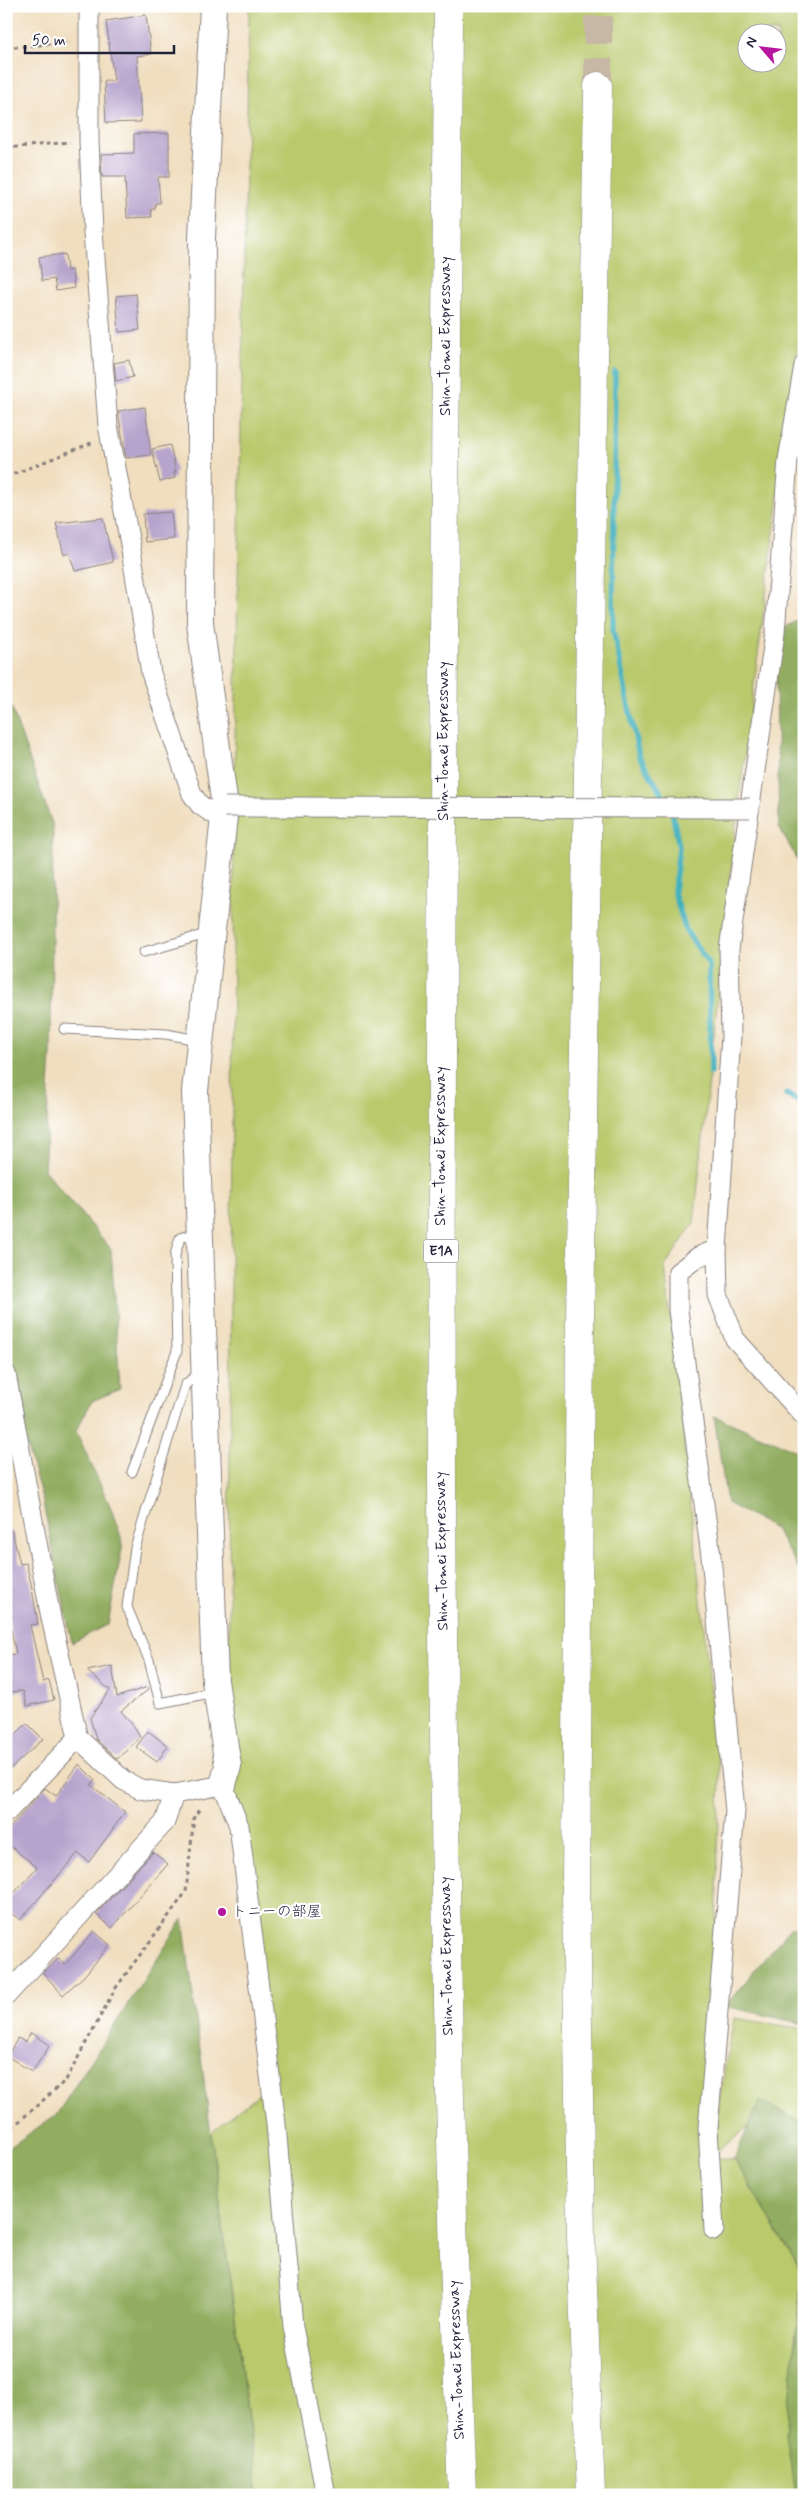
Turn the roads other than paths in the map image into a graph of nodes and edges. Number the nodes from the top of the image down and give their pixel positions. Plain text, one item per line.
1 (89, 6) edge
2 (213, 6) edge
3 (448, 6) edge
4 (598, 86) tunnel mouth
5 (804, 365) edge
6 (225, 807) junction
7 (750, 808) junction
8 (212, 936) junction
9 (144, 952) dead end
10 (64, 1029) dead end
11 (201, 1041) junction
12 (200, 1231) junction
13 (717, 1250) junction
14 (205, 1369) junction
15 (6, 1374) edge
16 (804, 1416) edge
17 (132, 1472) dead end
18 (218, 1691) junction
19 (78, 1738) junction
20 (223, 1785) junction
21 (174, 1794) junction
22 (6, 1813) edge
23 (8, 1991) edge
24 (714, 2230) dead end
25 (326, 2495) edge
26 (462, 2495) edge
27 (592, 2495) edge

1 - 6 street
2 - 6 street
3 - 26 highway, Shin-Tomei Expressway / E1A
4 - 27 highway
5 - 7 street
6 - 7 street, bridge
6 - 8 street
7 - 13 street
8 - 9 lane
8 - 11 street
10 - 11 lane
11 - 12 street
12 - 14 street
12 - 17 lane
13 - 16 street
13 - 24 street
14 - 18 street
14 - 18 lane
15 - 19 street
18 - 20 street
19 - 21 street
19 - 22 street
20 - 21 street
20 - 25 street
21 - 23 street

